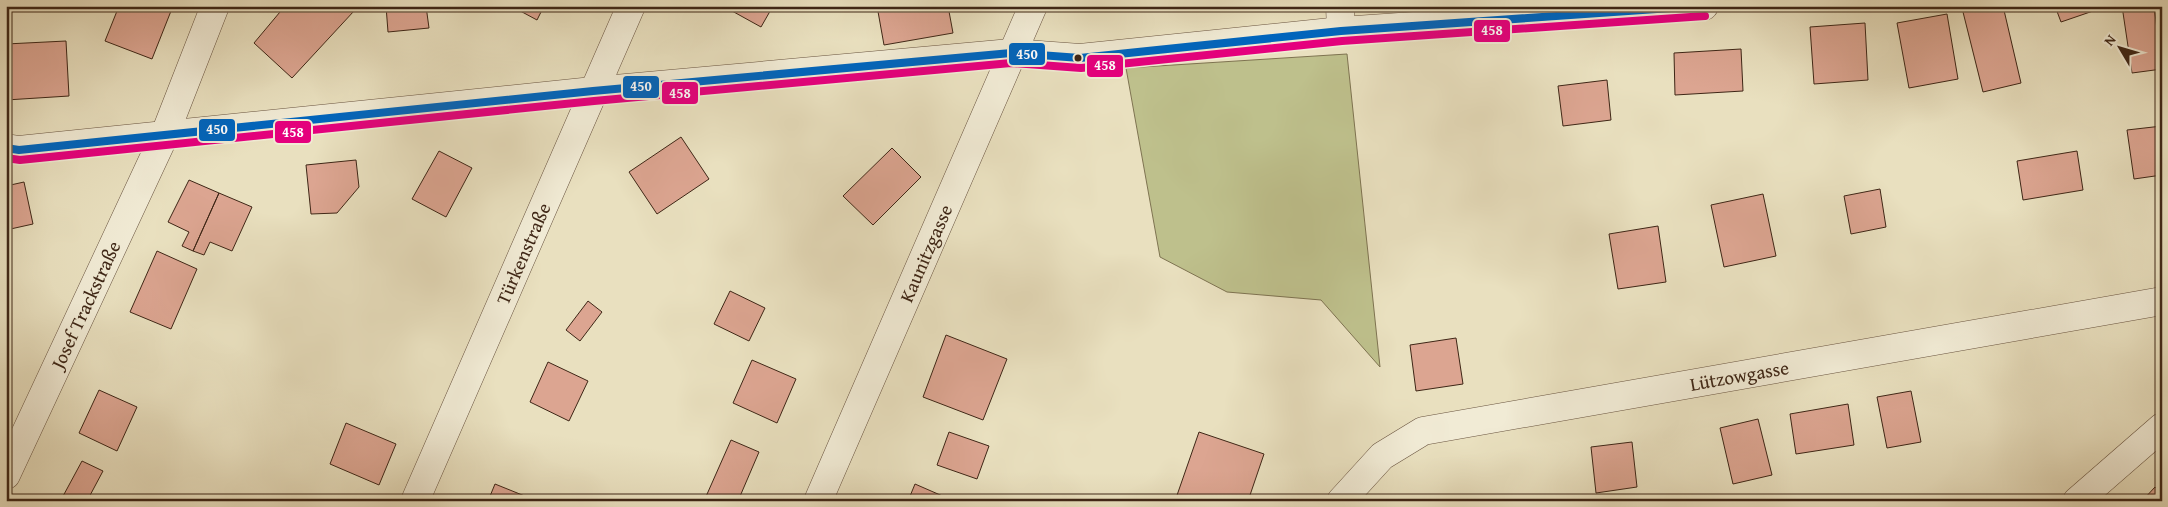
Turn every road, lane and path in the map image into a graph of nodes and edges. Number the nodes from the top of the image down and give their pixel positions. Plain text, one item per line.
1 (215, 6) edge
2 (631, 6) edge
3 (1033, 6) edge
4 (1704, 6) edge
5 (1341, 19) edge
6 (1011, 53) junction
7 (593, 92) junction
8 (164, 134) junction
9 (6, 148) edge
10 (2162, 301) edge
11 (2162, 427) edge
12 (6, 475) edge
13 (415, 501) edge
14 (818, 501) edge
15 (1341, 501) edge
16 (2077, 501) edge

1 - 8 street, Josef Trackstraße
2 - 7 street, Türkenstraße
3 - 6 street, Kaunitzgasse
4 - 5 street
5 - 6 street
6 - 7 street
6 - 14 street, Kaunitzgasse
7 - 8 street
7 - 13 street, Türkenstraße
8 - 9 street
8 - 12 street, Josef Trackstraße
10 - 15 street, Lützowgasse
11 - 16 street

